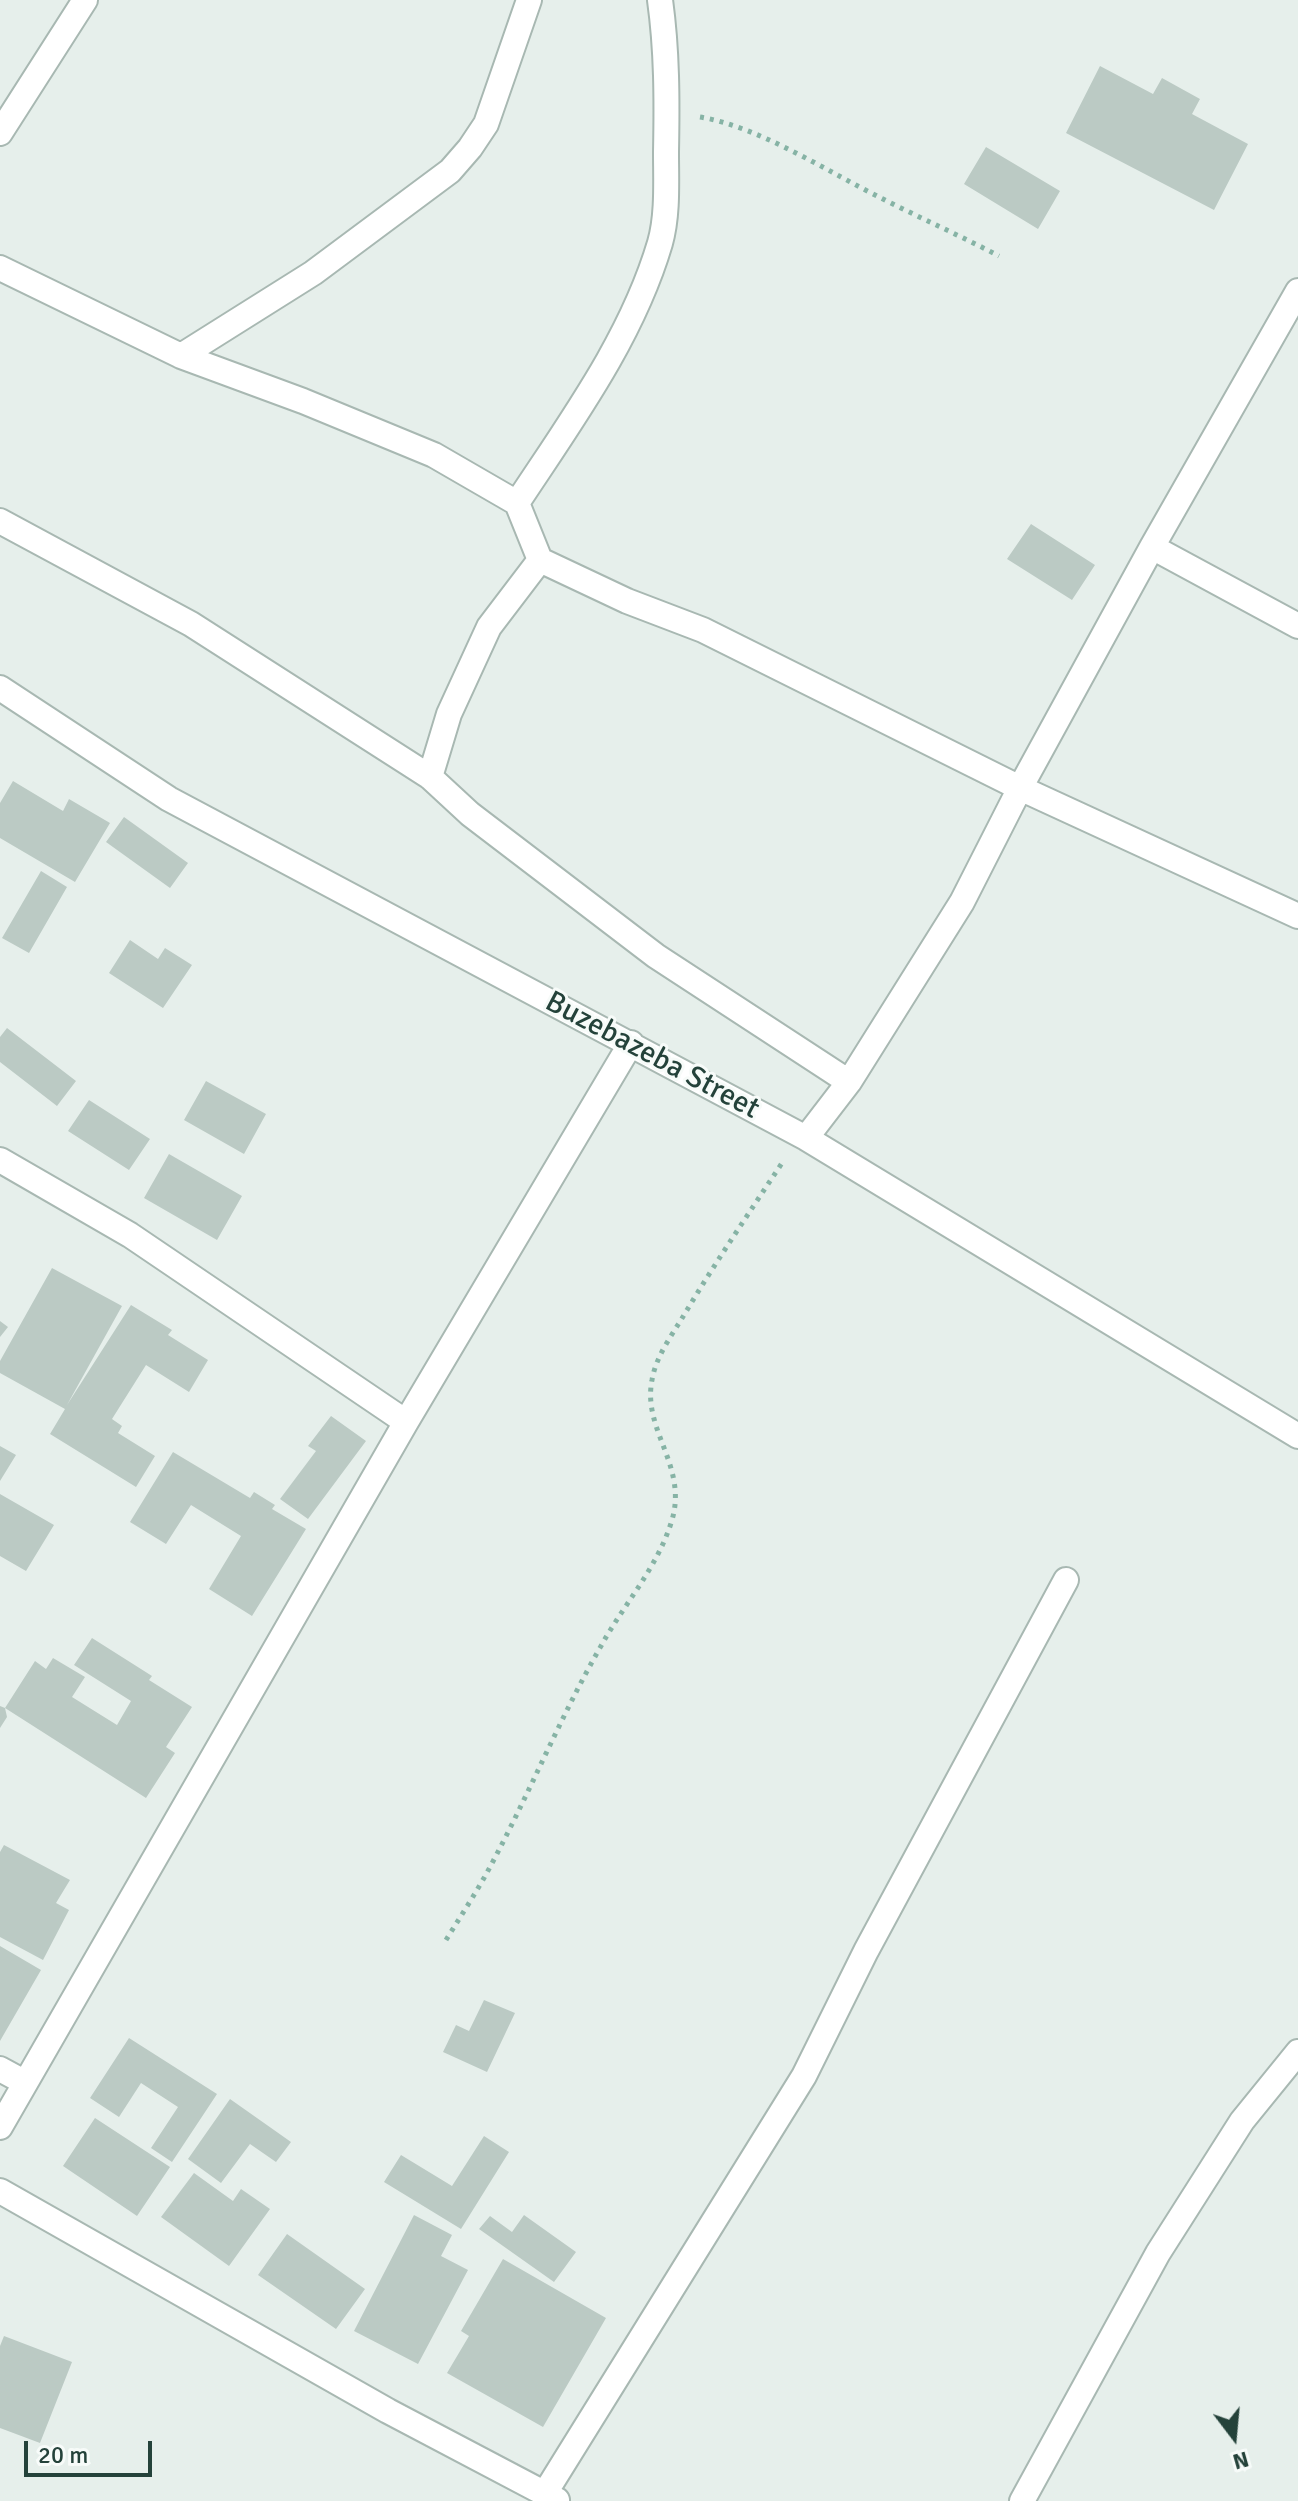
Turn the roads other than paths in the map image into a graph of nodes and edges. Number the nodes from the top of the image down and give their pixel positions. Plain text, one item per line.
1 (85, 0) edge
2 (529, 0) edge
3 (660, 0) edge
4 (0, 133) edge
5 (0, 268) edge
6 (1298, 291) edge
7 (181, 356) junction
8 (517, 503) junction
9 (0, 521) edge
10 (1152, 547) junction
11 (540, 560) junction
12 (1298, 626) edge
13 (0, 688) edge
14 (430, 777) junction
15 (1020, 788) junction
16 (1298, 916) edge
17 (631, 1043) junction
18 (849, 1082) junction
19 (803, 1137) junction
20 (0, 1160) edge
21 (406, 1422) junction
22 (1298, 1436) edge
23 (1066, 1580) dead end
24 (1298, 2052) edge
25 (0, 2069) edge
26 (24, 2082) junction
27 (0, 2127) edge
28 (0, 2191) edge
29 (552, 2497) edge
30 (1022, 2501) edge

1 - 4 street
2 - 7 street
3 - 8 street
5 - 7 street
6 - 10 street
7 - 8 street
8 - 11 street
9 - 14 street
10 - 12 street
10 - 15 street
11 - 14 street
11 - 15 street
13 - 17 street, Buzebazeba Street
14 - 18 street
15 - 16 street
15 - 18 street
17 - 19 street, Buzebazeba Street
17 - 21 street
18 - 19 street
19 - 22 street, Buzebazeba Street
20 - 21 street
21 - 26 street
23 - 29 street
24 - 30 street
25 - 26 street
26 - 27 street
28 - 29 street

